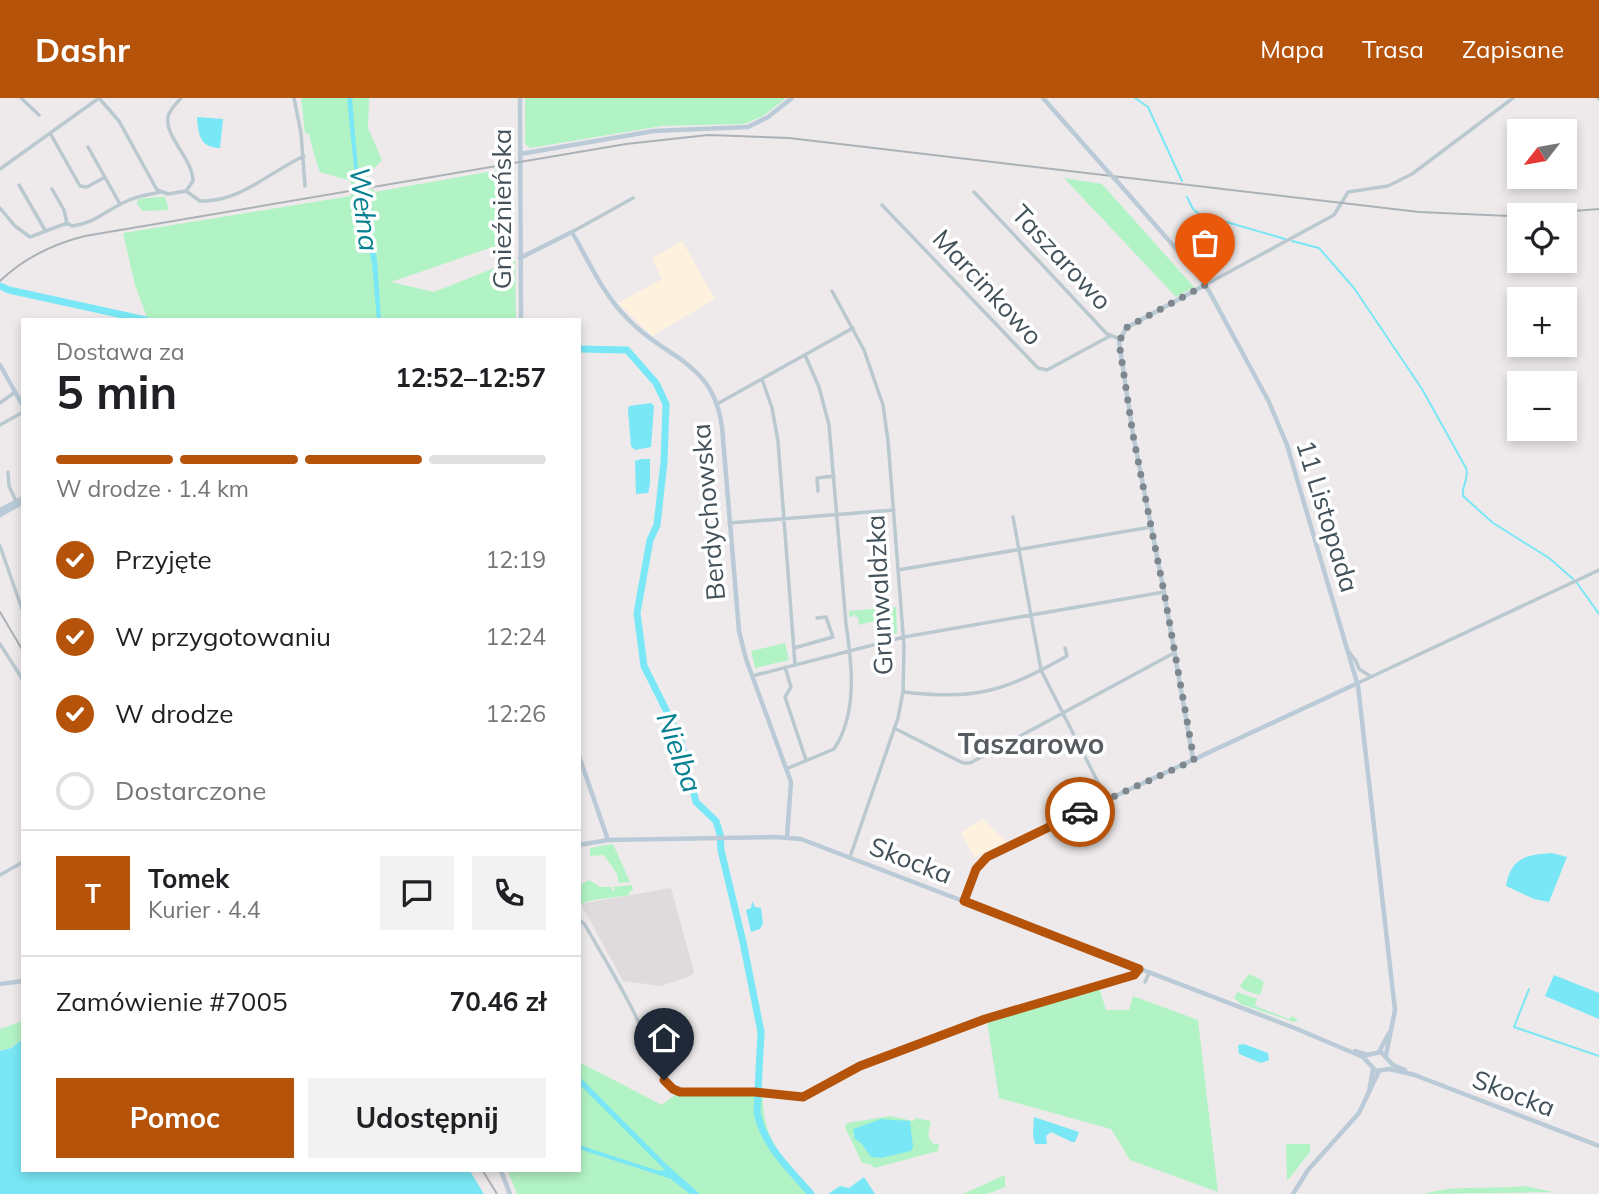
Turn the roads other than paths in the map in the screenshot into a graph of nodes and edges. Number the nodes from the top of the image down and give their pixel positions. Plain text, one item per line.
1 (21, 98) edge
2 (99, 98) edge
3 (181, 98) edge
4 (294, 98) edge
5 (520, 98) edge
6 (792, 98) edge
7 (1043, 98) edge
8 (1513, 98) edge
9 (39, 115) dead end
10 (50, 133) junction
11 (88, 147) dead end
12 (520, 153) junction
13 (304, 156) junction
14 (0, 169) edge
15 (105, 177) junction
16 (19, 185) dead end
17 (305, 186) dead end
18 (52, 189) dead end
19 (186, 191) junction
20 (160, 192) junction
21 (974, 192) dead end
22 (633, 198) dead end
23 (120, 204) junction
24 (882, 205) dead end
25 (0, 208) edge
26 (67, 223) junction
27 (45, 230) junction
28 (572, 232) junction
29 (520, 258) junction
30 (1205, 285) junction
31 (832, 291) dead end
32 (521, 318) edge
33 (853, 328) junction
34 (1110, 337) junction
35 (1119, 339) junction
36 (805, 355) junction
37 (0, 365) edge
38 (762, 379) junction
39 (15, 393) junction
40 (0, 403) edge
41 (21, 403) edge
42 (717, 404) junction
43 (21, 413) edge
44 (0, 425) edge
45 (8, 472) dead end
46 (834, 477) junction
47 (818, 491) dead end
48 (21, 500) edge
49 (16, 501) junction
50 (21, 501) edge
51 (894, 510) junction
52 (0, 512) edge
53 (837, 514) junction
54 (1013, 517) dead end
55 (784, 519) junction
56 (729, 523) junction
57 (1151, 527) junction
58 (0, 546) edge
59 (1019, 550) junction
60 (898, 569) junction
61 (1599, 570) edge
62 (1164, 592) junction
63 (21, 606) edge
64 (1030, 615) junction
65 (817, 618) dead end
66 (904, 637) junction
67 (0, 644) edge
68 (794, 648) junction
69 (1065, 648) dead end
70 (850, 650) junction
71 (1349, 652) junction
72 (1175, 653) junction
73 (795, 664) junction
74 (785, 667) junction
75 (1041, 670) junction
76 (752, 676) junction
77 (1374, 676) junction
78 (21, 677) edge
79 (1358, 683) junction
80 (903, 692) junction
81 (1063, 713) junction
82 (894, 728) junction
83 (1194, 760) junction
84 (807, 761) junction
85 (581, 763) edge
86 (786, 769) junction
87 (1107, 800) junction
88 (787, 837) junction
89 (608, 840) junction
90 (581, 845) edge
91 (850, 857) junction
92 (21, 863) edge
93 (0, 875) edge
94 (964, 901) junction
95 (581, 921) edge
96 (1139, 969) junction
97 (1149, 973) junction
98 (0, 977) edge
99 (21, 981) edge
100 (1145, 982) dead end
101 (1, 984) edge
102 (1395, 1020) junction
103 (1344, 1048) junction
104 (1376, 1053) junction
105 (1388, 1058) junction
106 (1370, 1063) junction
107 (1373, 1069) junction
108 (1386, 1069) junction
109 (1379, 1072) junction
110 (1415, 1075) junction
111 (1369, 1093) junction
112 (1599, 1146) edge
113 (501, 1172) edge
114 (510, 1194) edge
115 (1293, 1194) edge

1 - 9 street
2 - 10 street
2 - 20 street
3 - 19 street
4 - 13 street
5 - 12 street, Gnieźnieńska
6 - 12 street
7 - 30 street, 11 Listopada, bridge
8 - 30 street
10 - 14 street
10 - 15 street
11 - 15 street
12 - 29 street, Gnieźnieńska
13 - 17 street
13 - 19 street
15 - 23 street
16 - 27 street
18 - 26 street
19 - 20 street
20 - 23 street
21 - 34 street, Taszarowo
22 - 28 street
23 - 26 street
24 - 34 street, Marcinkowo
25 - 27 street
26 - 27 street
28 - 29 street
28 - 42 street, Berdychowska
29 - 32 street, Gnieźnieńska
30 - 35 street
30 - 71 street, 11 Listopada
31 - 33 street, Grunwaldzka
33 - 36 street
33 - 51 street, Grunwaldzka
34 - 35 street, Taszarowo
35 - 57 street, Taszarowo
36 - 38 street
36 - 46 street
37 - 39 street
38 - 42 street
38 - 55 street
39 - 40 street
39 - 41 street
42 - 56 street, Berdychowska
43 - 44 street
45 - 49 street
46 - 47 street
46 - 53 street
48 - 49 street
49 - 52 street
50 - 52 street
51 - 53 street
51 - 60 street, Grunwaldzka
53 - 55 street
53 - 70 street
54 - 59 street
55 - 56 street
55 - 68 street
56 - 76 street, Berdychowska
57 - 59 street
57 - 62 street, Taszarowo
58 - 63 street
59 - 60 street
59 - 64 street
60 - 66 street, Grunwaldzka
61 - 77 street
62 - 64 street
62 - 72 street, Taszarowo
64 - 66 street
64 - 75 street
65 - 68 street
66 - 70 street
66 - 80 street, Grunwaldzka
67 - 78 street
68 - 73 street
69 - 75 street
70 - 73 street
70 - 84 street
71 - 77 street
71 - 79 street, 11 Listopada
72 - 81 street
72 - 83 street, Taszarowo
73 - 74 street
74 - 76 street
74 - 84 street
75 - 80 street
75 - 81 street
76 - 86 street, Berdychowska
77 - 79 street
79 - 83 street
79 - 102 street, 11 Listopada
80 - 82 street, Grunwaldzka
81 - 82 street
81 - 87 street
82 - 91 street, Grunwaldzka
83 - 87 street
84 - 86 street
85 - 89 street
86 - 88 street, Berdychowska
87 - 94 street
88 - 89 street, Skocka
88 - 91 street, Skocka
89 - 90 street, Skocka
91 - 94 street, Skocka
92 - 93 street
94 - 96 street, Skocka
95 - 96 street
96 - 97 street, Skocka
97 - 100 street
97 - 103 street, Skocka
98 - 101 street
99 - 101 street
102 - 104 street
102 - 105 street, 11 Listopada
103 - 104 street, Skocka
103 - 106 street, Skocka
104 - 105 street
104 - 106 street
105 - 108 street
105 - 110 street, Skocka
106 - 107 street
107 - 109 street
107 - 111 street
108 - 109 street
108 - 110 street, Skocka
109 - 111 street
110 - 112 street, Skocka
111 - 115 street
113 - 114 street

